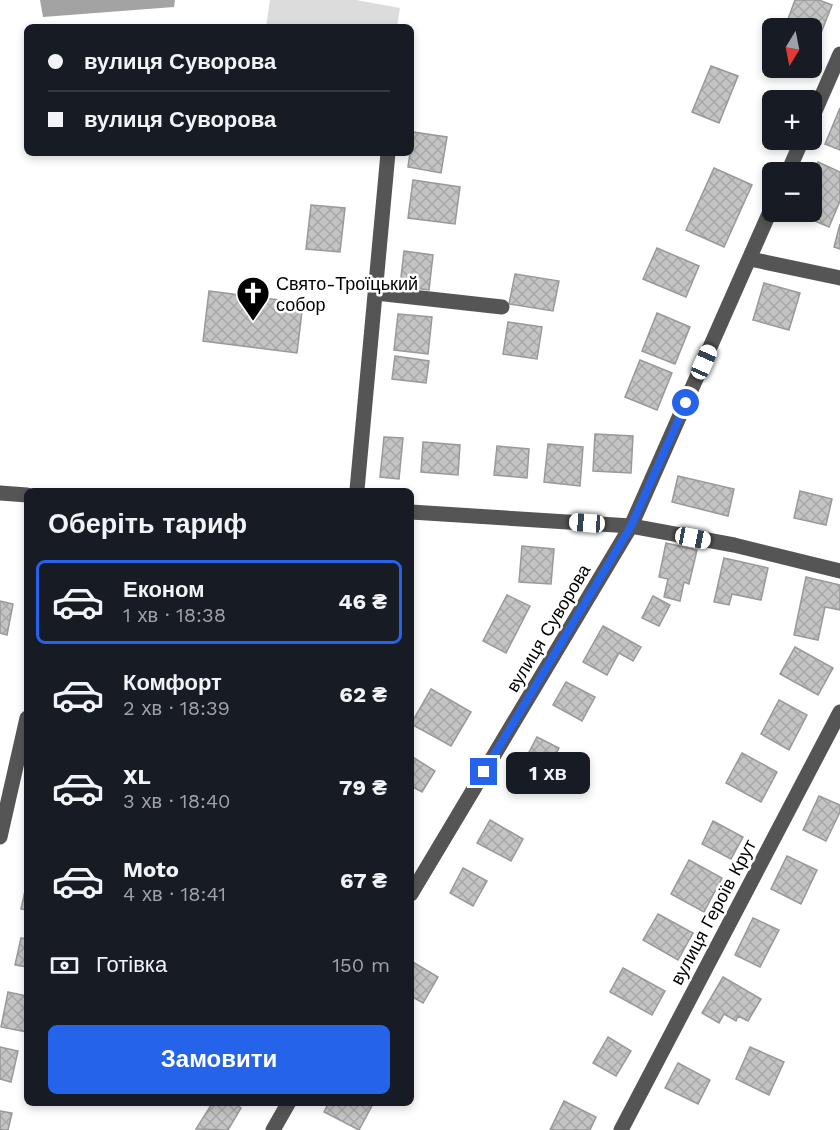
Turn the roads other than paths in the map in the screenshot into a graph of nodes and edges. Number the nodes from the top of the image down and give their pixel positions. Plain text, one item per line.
1 (840, 54) edge
2 (836, 71) edge
3 (822, 98) edge
4 (388, 156) edge
5 (766, 222) edge
6 (750, 259) junction
7 (840, 278) edge
8 (376, 293) junction
9 (502, 307) dead end
10 (357, 488) edge
11 (0, 494) edge
12 (24, 495) edge
13 (414, 512) edge
14 (631, 526) junction
15 (840, 571) edge
16 (840, 712) edge
17 (24, 731) edge
18 (0, 837) edge
19 (414, 889) edge
20 (287, 1106) edge
21 (273, 1130) edge
22 (621, 1130) edge

1 - 2 street
2 - 3 street
4 - 8 street
5 - 6 street, вулиця Суворова
6 - 7 street
6 - 14 street, вулиця Суворова
8 - 9 street
8 - 10 street
11 - 12 street
13 - 14 street
14 - 15 street
14 - 19 street, вулиця Суворова
16 - 22 street, вулиця Героїв Крут
17 - 18 street
20 - 21 street

